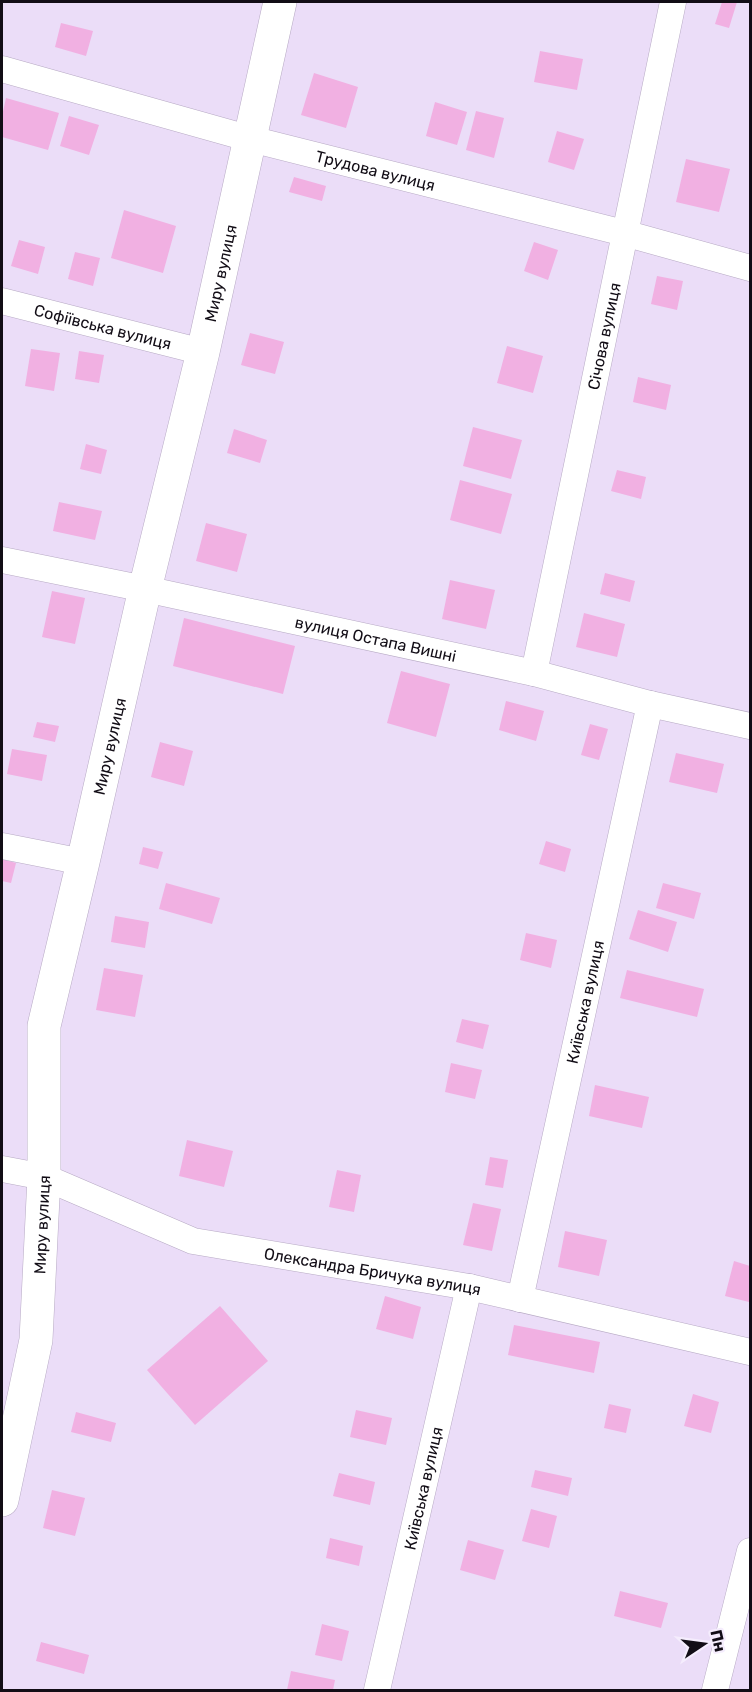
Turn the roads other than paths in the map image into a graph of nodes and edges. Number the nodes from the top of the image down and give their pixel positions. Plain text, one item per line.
1 (280, 2) edge
2 (673, 2) edge
3 (2, 69) edge
4 (251, 139) junction
5 (624, 233) junction
6 (750, 268) edge
7 (2, 301) edge
8 (203, 352) junction
9 (2, 560) edge
10 (145, 589) junction
11 (534, 673) junction
12 (650, 704) junction
13 (750, 726) edge
14 (2, 846) edge
15 (83, 862) junction
16 (2, 1169) edge
17 (44, 1177) junction
18 (469, 1287) junction
19 (520, 1299) junction
20 (750, 1352) edge
21 (2, 1500) edge
22 (750, 1551) edge
23 (376, 1690) edge
24 (715, 1690) edge

1 - 4 main road, Миру вулиця
2 - 5 street, Січова вулиця
3 - 4 street, Трудова вулиця
4 - 5 street, Трудова вулиця
4 - 8 main road, Миру вулиця
5 - 6 street, Трудова вулиця
5 - 11 street, Січова вулиця
7 - 8 street, Софіївська вулиця
8 - 10 main road, Миру вулиця
9 - 10 street, вулиця Остапа Вишні
10 - 11 street, вулиця Остапа Вишні
10 - 15 main road, Миру вулиця
11 - 12 street, вулиця Остапа Вишні
12 - 13 street, вулиця Остапа Вишні
12 - 19 street, Київська вулиця
14 - 15 street
15 - 17 main road, Миру вулиця
16 - 17 street, Олександра Бричука вулиця
17 - 18 street, Олександра Бричука вулиця
17 - 21 main road, Миру вулиця
18 - 19 street, Олександра Бричука вулиця
18 - 23 street, Київська вулиця
19 - 20 street, Олександра Бричука вулиця
22 - 24 street

